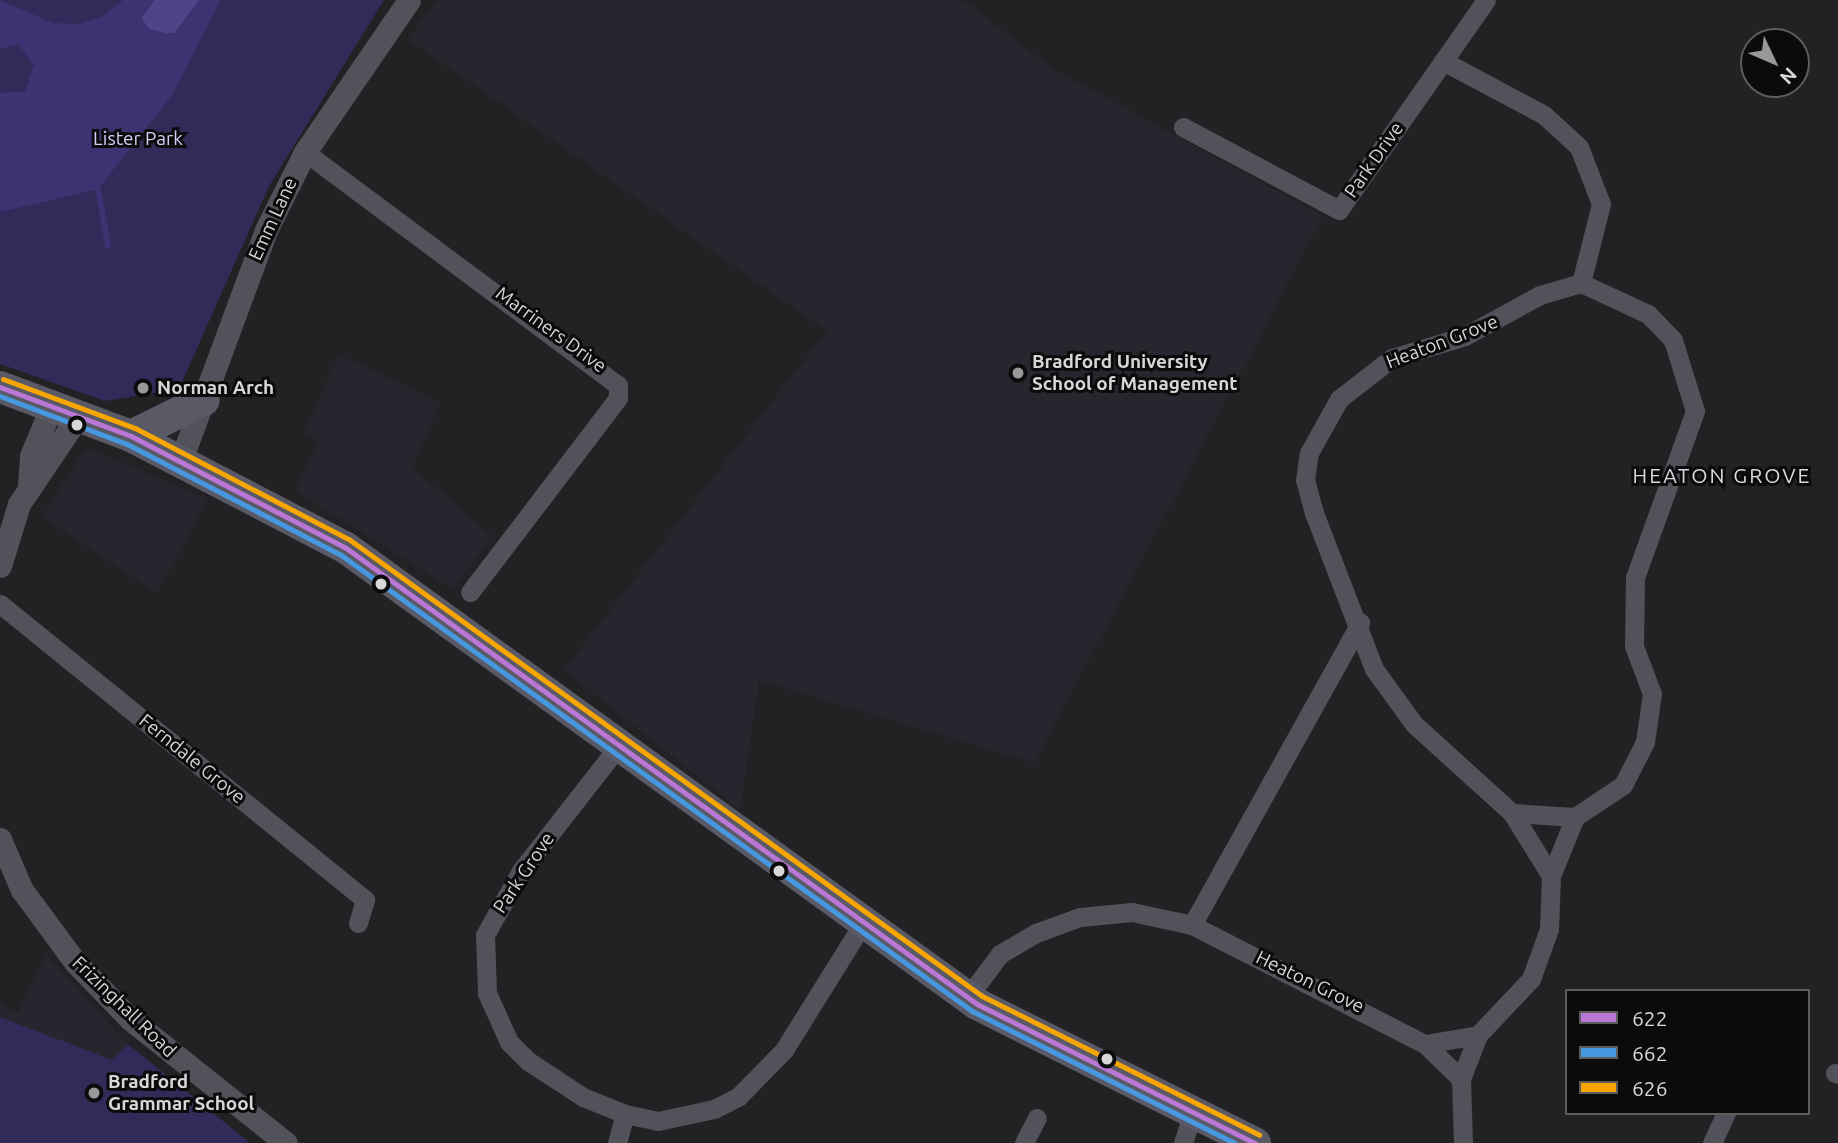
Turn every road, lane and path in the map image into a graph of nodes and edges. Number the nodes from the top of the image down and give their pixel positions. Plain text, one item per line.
1 (409, 0) edge
2 (1486, 0) edge
3 (1443, 61) junction
4 (1183, 127) dead end
5 (305, 152) junction
6 (1581, 283) junction
7 (0, 387) edge
8 (204, 400) junction
9 (66, 410) junction
10 (131, 436) junction
11 (181, 460) junction
12 (5, 515) edge
13 (0, 566) edge
14 (470, 592) dead end
15 (0, 604) edge
16 (1360, 623) junction
17 (617, 748) junction
18 (1512, 813) junction
19 (1575, 817) junction
20 (0, 839) edge
21 (1551, 876) junction
22 (358, 923) dead end
23 (863, 923) junction
24 (1192, 925) junction
25 (967, 998) junction
26 (1478, 1035) junction
27 (1425, 1044) junction
28 (1461, 1079) junction
29 (625, 1114) junction
30 (1725, 1115) edge
31 (1037, 1118) dead end
32 (1188, 1129) edge
33 (286, 1143) edge
34 (617, 1143) edge
35 (1024, 1143) edge
36 (1255, 1143) edge
37 (1463, 1143) edge
38 (1712, 1143) edge

1 - 5 street, Emm Lane
2 - 3 street, Park Drive
3 - 4 street, Park Drive
3 - 6 street
5 - 8 street, Emm Lane
5 - 14 street, Marriners Drive
6 - 16 street, Heaton Grove
6 - 19 street
7 - 9 highway
8 - 10 highway
8 - 11 street, Emm Lane
9 - 10 highway
9 - 12 street
10 - 11 highway
11 - 17 highway
12 - 13 street
15 - 22 street, Ferndale Grove
16 - 18 street, Heaton Grove
16 - 24 street
17 - 23 highway
17 - 29 street, Park Grove
18 - 19 street
18 - 21 street, Heaton Grove
19 - 21 street
20 - 33 street, Frizinghall Road
21 - 26 street
23 - 25 highway
23 - 29 street, Park Grove
24 - 25 street, Heaton Grove
24 - 27 street, Heaton Grove
25 - 32 highway
26 - 27 street
26 - 28 street
27 - 28 street, Heaton Grove
28 - 37 street
29 - 34 street
30 - 38 street
31 - 35 street
32 - 36 highway

